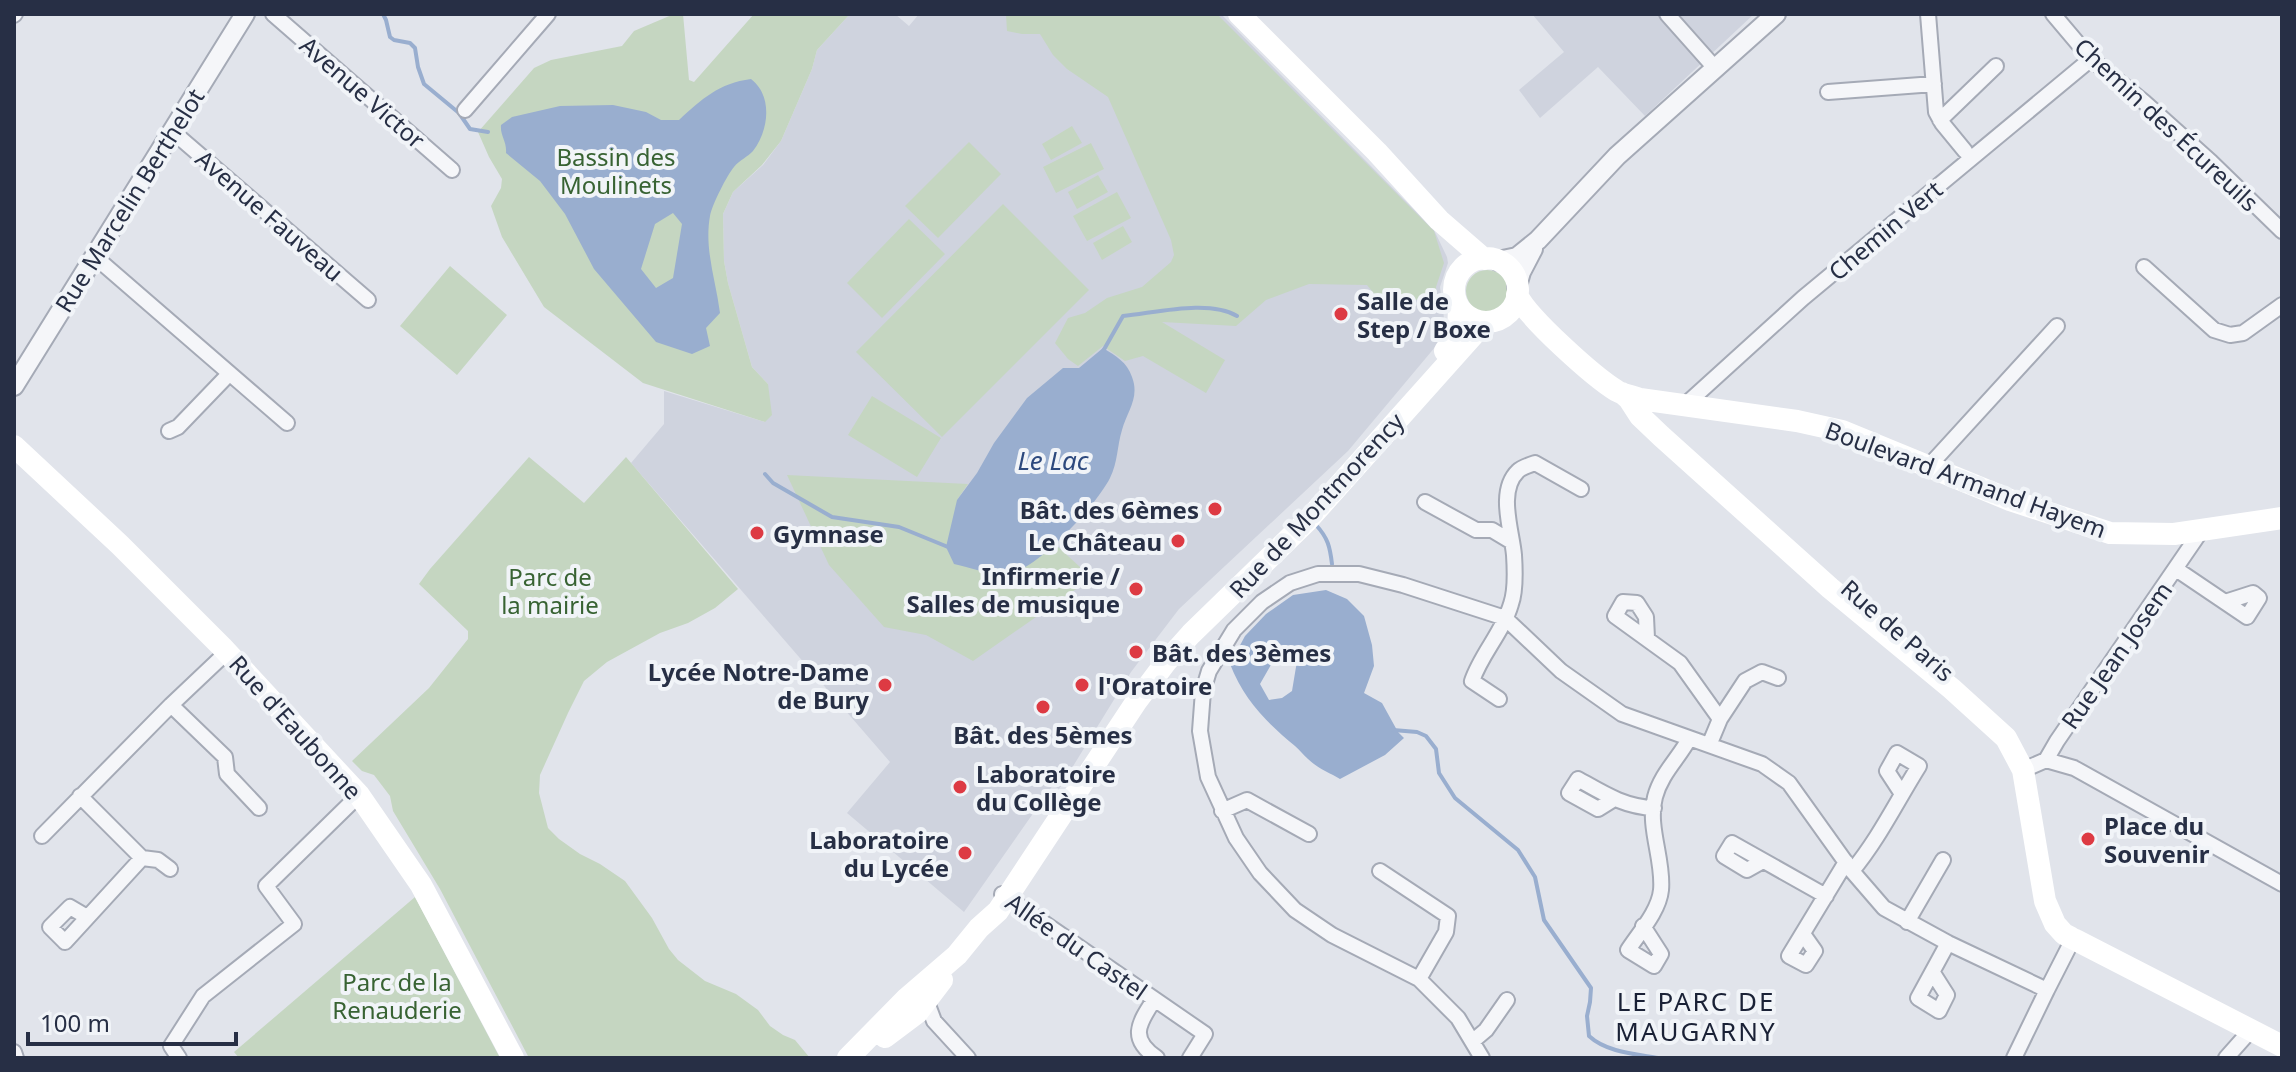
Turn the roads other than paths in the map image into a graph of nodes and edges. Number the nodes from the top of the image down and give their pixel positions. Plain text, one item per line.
1 (245, 14) edge
2 (273, 14) edge
3 (548, 14) edge
4 (1239, 14) edge
5 (1667, 14) edge
6 (1776, 14) edge
7 (1928, 14) edge
8 (2053, 14) edge
9 (2091, 59) junction
10 (1996, 66) dead end
11 (1715, 68) junction
12 (1934, 84) junction
13 (1828, 92) dead end
14 (465, 110) dead end
15 (1940, 120) junction
16 (172, 131) junction
17 (1965, 151) dead end
18 (452, 170) dead end
19 (1439, 220) junction
20 (2282, 231) edge
21 (1538, 240) junction
22 (94, 256) junction
23 (1491, 260) junction
24 (2144, 267) dead end
25 (1458, 275) junction
26 (1517, 290) junction
27 (368, 300) dead end
28 (2282, 305) edge
29 (1459, 308) junction
30 (1492, 320) junction
31 (2057, 326) dead end
32 (1550, 335) junction
33 (229, 374) junction
34 (14, 386) edge
35 (1622, 393) junction
36 (1650, 400) junction
37 (1684, 406) junction
38 (287, 423) dead end
39 (169, 431) dead end
40 (14, 446) edge
41 (1929, 466) junction
42 (1581, 489) dead end
43 (1425, 502) dead end
44 (2279, 515) edge
45 (2201, 531) junction
46 (1512, 542) junction
47 (2176, 569) junction
48 (2225, 602) dead end
49 (1505, 618) junction
50 (1647, 638) dead end
51 (227, 652) junction
52 (1778, 678) dead end
53 (1499, 699) dead end
54 (171, 705) junction
55 (1720, 719) junction
56 (1689, 739) junction
57 (1710, 743) junction
58 (2033, 765) junction
59 (1902, 794) dead end
60 (359, 795) junction
61 (80, 796) junction
62 (1614, 799) dead end
63 (259, 808) dead end
64 (1654, 808) junction
65 (1222, 811) junction
66 (1309, 834) dead end
67 (42, 836) dead end
68 (142, 858) junction
69 (1943, 860) dead end
70 (1763, 861) dead end
71 (1849, 866) junction
72 (170, 869) dead end
73 (1380, 871) dead end
74 (2282, 884) edge
75 (1003, 895) junction
76 (1826, 896) junction
77 (87, 917) dead end
78 (1907, 922) junction
79 (1643, 926) dead end
80 (1803, 934) dead end
81 (2074, 937) junction
82 (1948, 943) junction
83 (1933, 973) dead end
84 (1419, 979) junction
85 (2047, 990) junction
86 (1154, 1000) junction
87 (1507, 1000) dead end
88 (912, 1005) junction
89 (2250, 1031) junction
90 (1473, 1041) junction
91 (950, 1042) junction
92 (2282, 1046) edge
93 (14, 1052) edge
94 (16, 1058) edge
95 (179, 1058) edge
96 (513, 1058) edge
97 (848, 1058) edge
98 (863, 1058) edge
99 (968, 1058) edge
100 (1157, 1058) edge
101 (1190, 1058) edge
102 (1482, 1058) edge
103 (2014, 1058) edge
104 (2226, 1058) edge

1 - 16 street, Rue Marcelin Berthelot
2 - 18 street, Avenue Victor
3 - 14 street
4 - 19 main road
5 - 11 street
6 - 11 street
7 - 12 street
8 - 9 street, Chemin des Écureuils
9 - 20 street, Chemin des Écureuils
9 - 37 street, Chemin Vert
10 - 15 street
11 - 21 street
12 - 13 street
12 - 15 street
15 - 17 street
16 - 22 street, Rue Marcelin Berthelot
16 - 27 street, Avenue Fauveau
19 - 23 main road
19 - 25 main road
21 - 23 street
21 - 26 street
22 - 33 street
22 - 34 street, Rue Marcelin Berthelot
23 - 25 main road
23 - 26 main road
24 - 28 street
25 - 29 main road
26 - 30 main road
26 - 32 main road, Rue de Paris
29 - 30 main road
29 - 75 main road
30 - 32 main road, Rue de Paris
30 - 75 main road, Rue de Montmorency
31 - 41 street
32 - 35 main road, Rue de Paris
33 - 38 street
33 - 39 street
35 - 36 main road, Rue de Paris
35 - 58 main road, Rue de Paris
36 - 37 main road, Boulevard Armand Hayem
36 - 58 main road, Rue de Paris
37 - 41 main road, Boulevard Armand Hayem
40 - 51 main road, Rue d'Eaubonne
41 - 45 main road, Boulevard Armand Hayem
42 - 46 street
43 - 46 street
44 - 45 main road, Boulevard Armand Hayem
45 - 47 street, Rue Jean Josem
46 - 49 street
47 - 48 street
47 - 58 street, Rue Jean Josem
49 - 53 street
49 - 56 street
49 - 65 street
50 - 55 street
51 - 54 street
51 - 60 main road, Rue d'Eaubonne
52 - 55 street
54 - 61 street
54 - 63 street
55 - 57 street
56 - 57 street
56 - 64 street
57 - 71 street
58 - 74 street
58 - 81 main road, Rue de Paris
59 - 71 street
60 - 95 street
60 - 96 main road, Rue d'Eaubonne
61 - 67 street
61 - 68 street
62 - 64 street
64 - 79 street
65 - 66 street
65 - 84 street
68 - 72 street
68 - 77 street
69 - 78 street
70 - 76 street
71 - 76 street
71 - 78 street
73 - 84 street
75 - 86 street, Allée du Castel
75 - 88 main road
76 - 80 street
78 - 82 street
81 - 85 street
81 - 89 main road, Rue de Paris
82 - 83 street
82 - 85 street
84 - 90 street
85 - 103 street
86 - 100 street, Allée du Castel
86 - 101 street, Allée du Castel
87 - 90 street
88 - 91 street
88 - 91 street
88 - 97 main road
88 - 98 main road
89 - 92 main road, Rue de Paris
89 - 104 street
90 - 102 street
91 - 99 street
93 - 94 street

